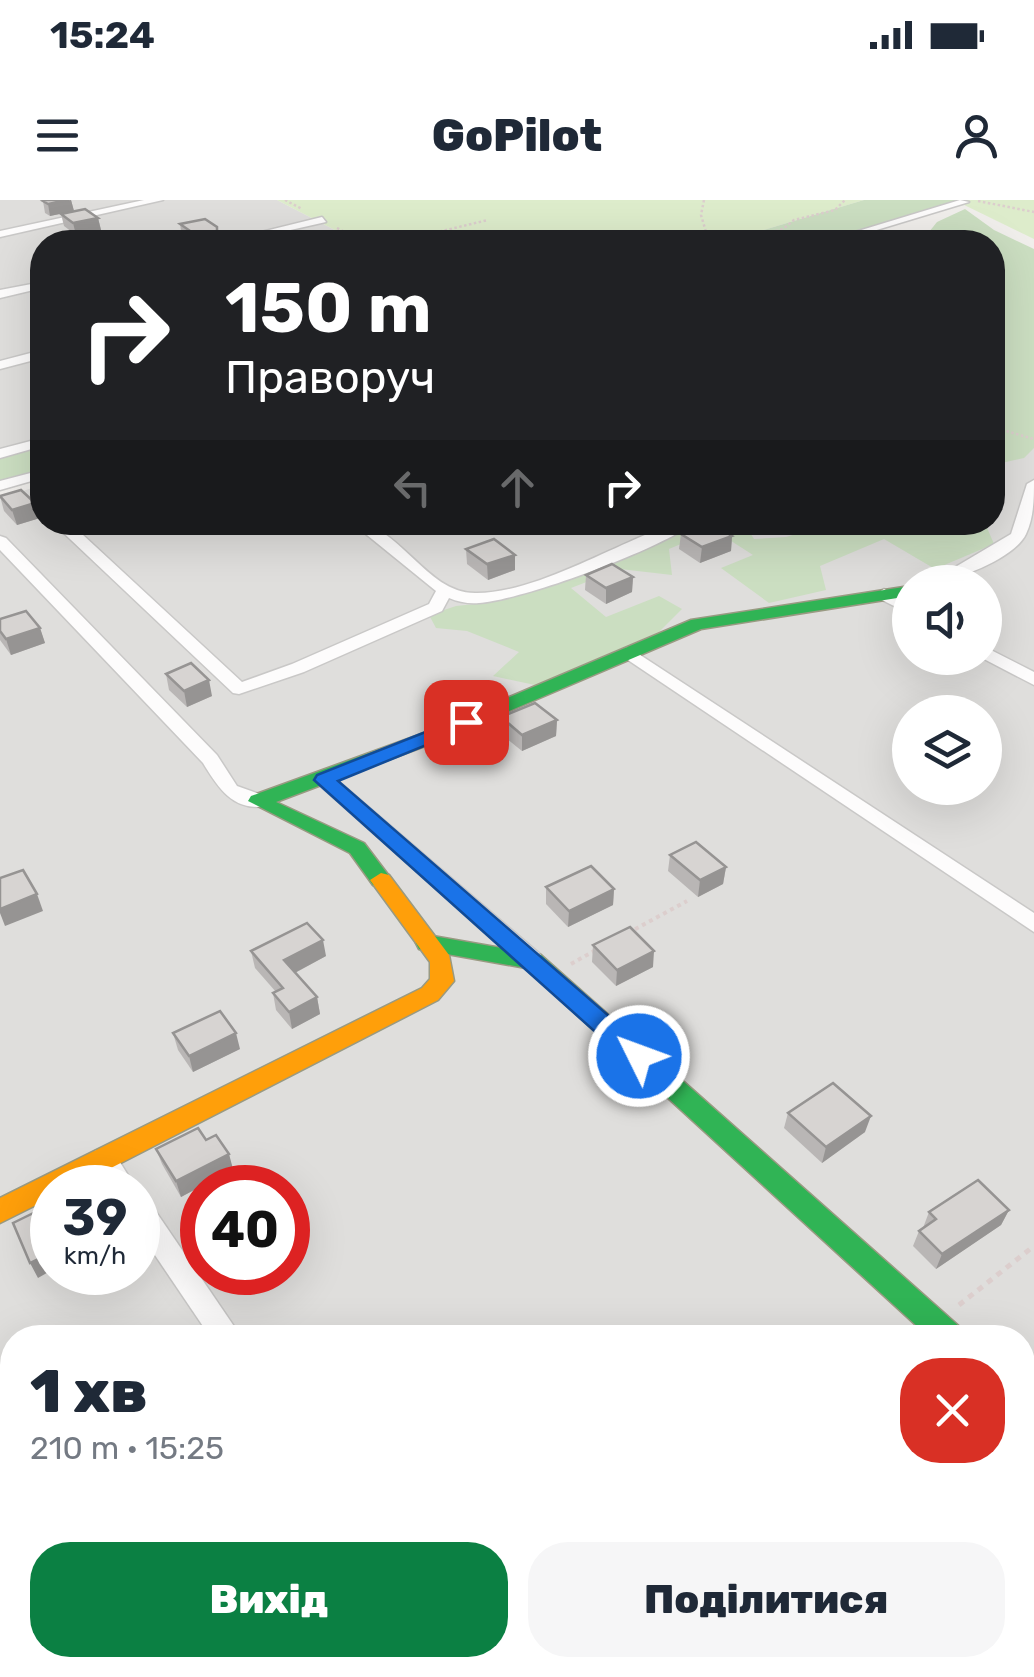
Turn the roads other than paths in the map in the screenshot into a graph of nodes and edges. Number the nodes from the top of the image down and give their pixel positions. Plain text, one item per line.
1 (158, 200) edge
2 (968, 201) edge
3 (322, 220) dead end
4 (278, 230) edge
5 (868, 230) edge
6 (0, 234) edge
7 (30, 288) edge
8 (0, 294) edge
9 (30, 357) edge
10 (0, 366) edge
11 (30, 445) edge
12 (0, 454) edge
13 (30, 477) edge
14 (0, 486) edge
15 (1032, 495) edge
16 (73, 535) edge
17 (375, 535) edge
18 (656, 535) edge
19 (0, 542) edge
20 (977, 565) edge
21 (446, 588) junction
22 (892, 593) edge
23 (884, 594) junction
24 (892, 599) edge
25 (628, 652) junction
26 (1002, 662) edge
27 (1034, 680) edge
28 (324, 780) junction
29 (258, 802) junction
30 (1034, 924) edge
31 (428, 943) junction
32 (542, 968) junction
33 (104, 1159) junction
34 (108, 1165) edge
35 (0, 1210) edge
36 (160, 1240) edge
37 (219, 1325) edge
38 (937, 1325) edge

1 - 6 street
2 - 5 street
3 - 4 street
7 - 8 street
9 - 10 street
11 - 12 street
13 - 14 street
15 - 20 street
16 - 21 street
17 - 21 street
18 - 21 street
19 - 29 street
22 - 23 street
23 - 24 street
23 - 25 street
25 - 28 street
25 - 30 street
26 - 27 street
28 - 29 street
28 - 32 street
29 - 31 street
31 - 32 street
31 - 33 street
32 - 38 street
33 - 34 street
33 - 35 street
36 - 37 street

